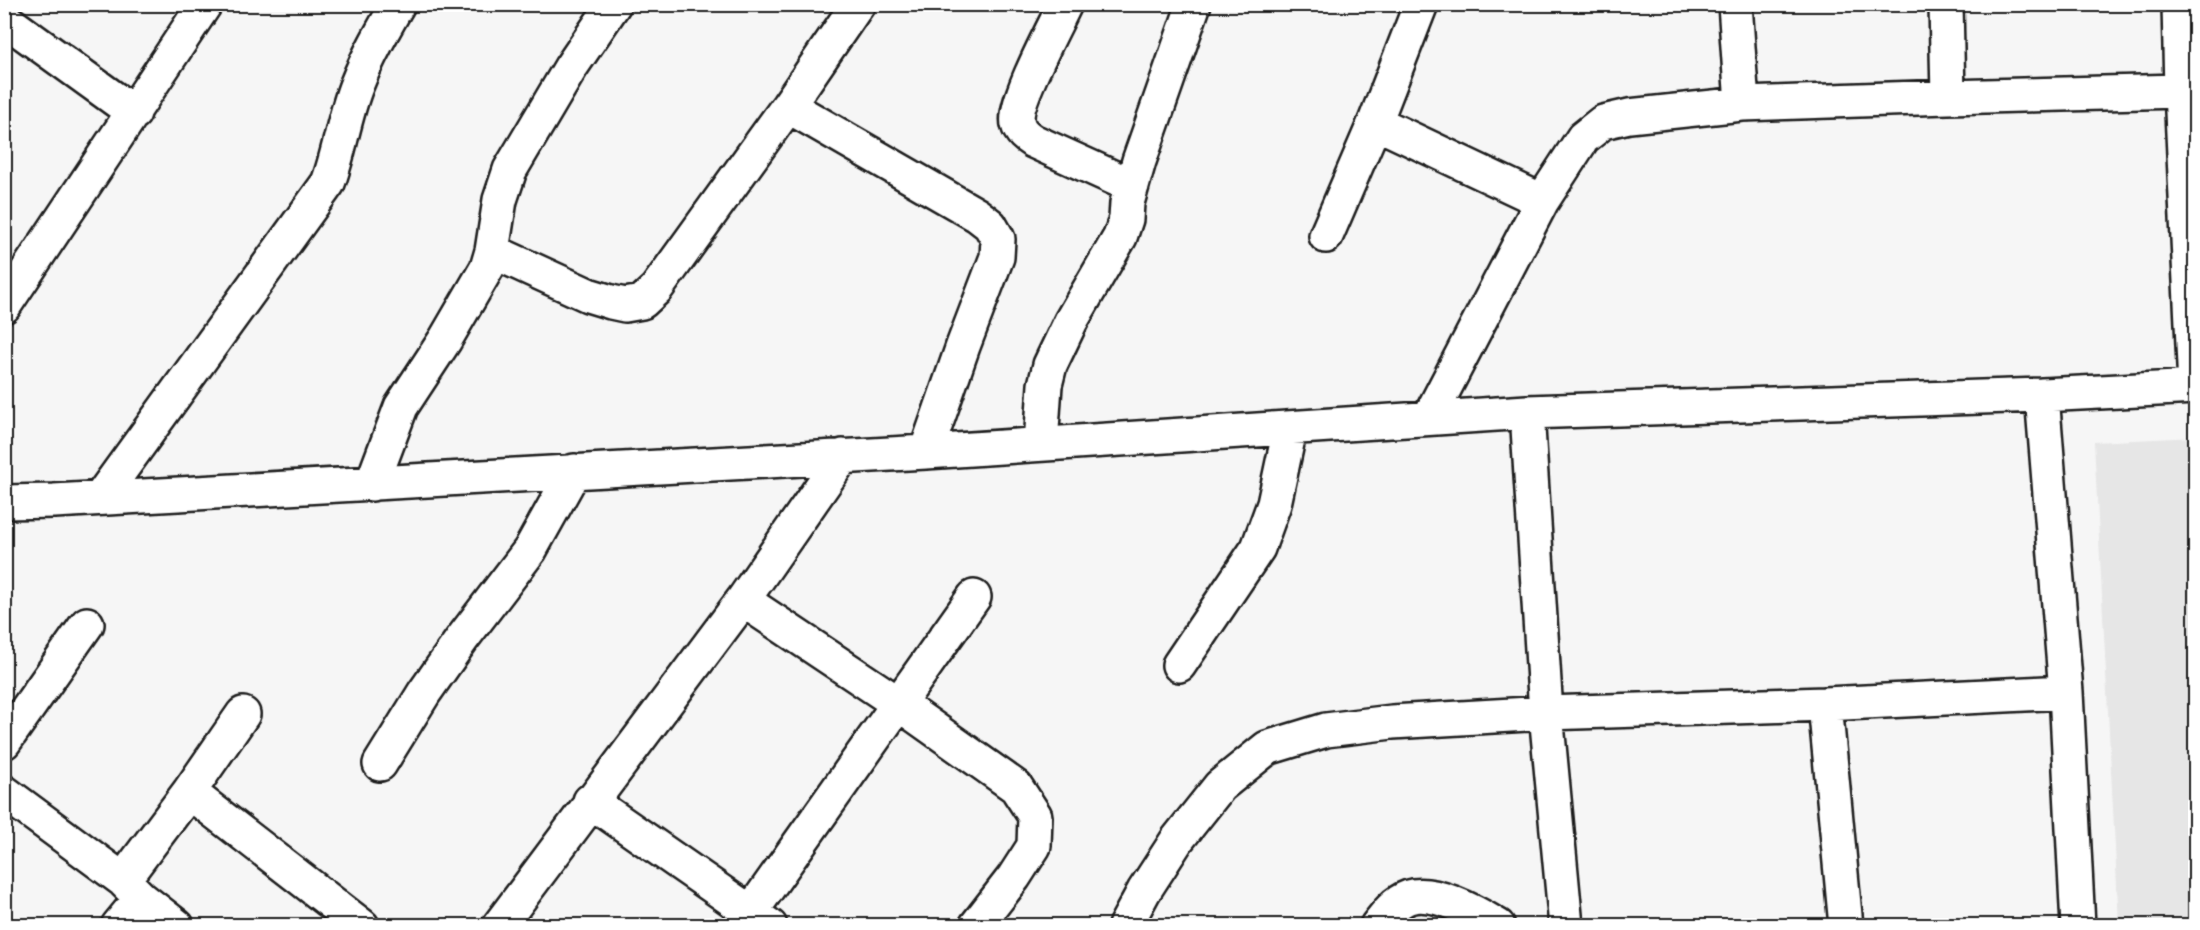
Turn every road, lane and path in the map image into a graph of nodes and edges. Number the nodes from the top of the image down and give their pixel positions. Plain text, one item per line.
1 (206, 4) edge
2 (398, 4) edge
3 (614, 4) edge
4 (858, 4) edge
5 (1065, 4) edge
6 (1194, 4) edge
7 (1421, 4) edge
8 (1735, 4) edge
9 (1946, 4) edge
10 (2180, 4) edge
11 (4, 19) edge
12 (2181, 91) junction
13 (1948, 97) junction
14 (1742, 104) junction
15 (788, 106) junction
16 (134, 113) junction
17 (1375, 122) junction
18 (1131, 186) junction
19 (1542, 201) junction
20 (1326, 236) dead end
21 (492, 251) junction
22 (4, 306) edge
23 (2195, 387) edge
24 (2042, 394) junction
25 (1527, 412) junction
26 (1429, 418) junction
27 (1290, 429) junction
28 (1041, 444) junction
29 (926, 452) junction
30 (843, 456) junction
31 (574, 471) junction
32 (372, 484) junction
33 (101, 497) junction
34 (4, 502) edge
35 (974, 597) dead end
36 (743, 600) junction
37 (87, 624) dead end
38 (1179, 665) dead end
39 (2066, 692) junction
40 (899, 704) junction
41 (1825, 704) junction
42 (1546, 713) junction
43 (243, 714) dead end
44 (4, 742) edge
45 (380, 764) dead end
46 (4, 792) edge
47 (189, 792) junction
48 (590, 801) junction
49 (132, 889) junction
50 (754, 921) edge
51 (118, 926) edge
52 (177, 926) edge
53 (362, 926) edge
54 (499, 926) edge
55 (976, 926) edge
56 (1125, 926) edge
57 (1377, 926) edge
58 (1498, 926) edge
59 (1566, 926) edge
60 (1846, 926) edge
61 (2078, 926) edge

1 - 16 street
2 - 33 street
3 - 21 street
4 - 15 street
5 - 18 street
6 - 18 street
7 - 17 street
8 - 14 street
9 - 13 street
10 - 12 street
11 - 16 street
12 - 13 street
12 - 23 street
13 - 14 street
14 - 19 street
15 - 21 street
15 - 29 street
16 - 22 street
17 - 19 street
17 - 20 street
18 - 28 street
19 - 26 street
21 - 32 street
23 - 24 street
24 - 25 street
24 - 39 street
25 - 26 street
25 - 42 street
26 - 27 street
27 - 28 street
27 - 38 street
28 - 29 street
29 - 30 street
30 - 31 street
30 - 36 street
31 - 32 street
31 - 45 street
32 - 33 street
33 - 34 street
35 - 40 street
36 - 40 street
36 - 48 street
37 - 44 street
39 - 41 street
39 - 61 street
40 - 50 street
40 - 55 street
41 - 42 street
41 - 60 street
42 - 56 street
42 - 59 street
43 - 47 street
46 - 49 street
47 - 49 street
47 - 53 street
48 - 50 street
48 - 54 street
49 - 51 street
49 - 52 street
57 - 58 street

